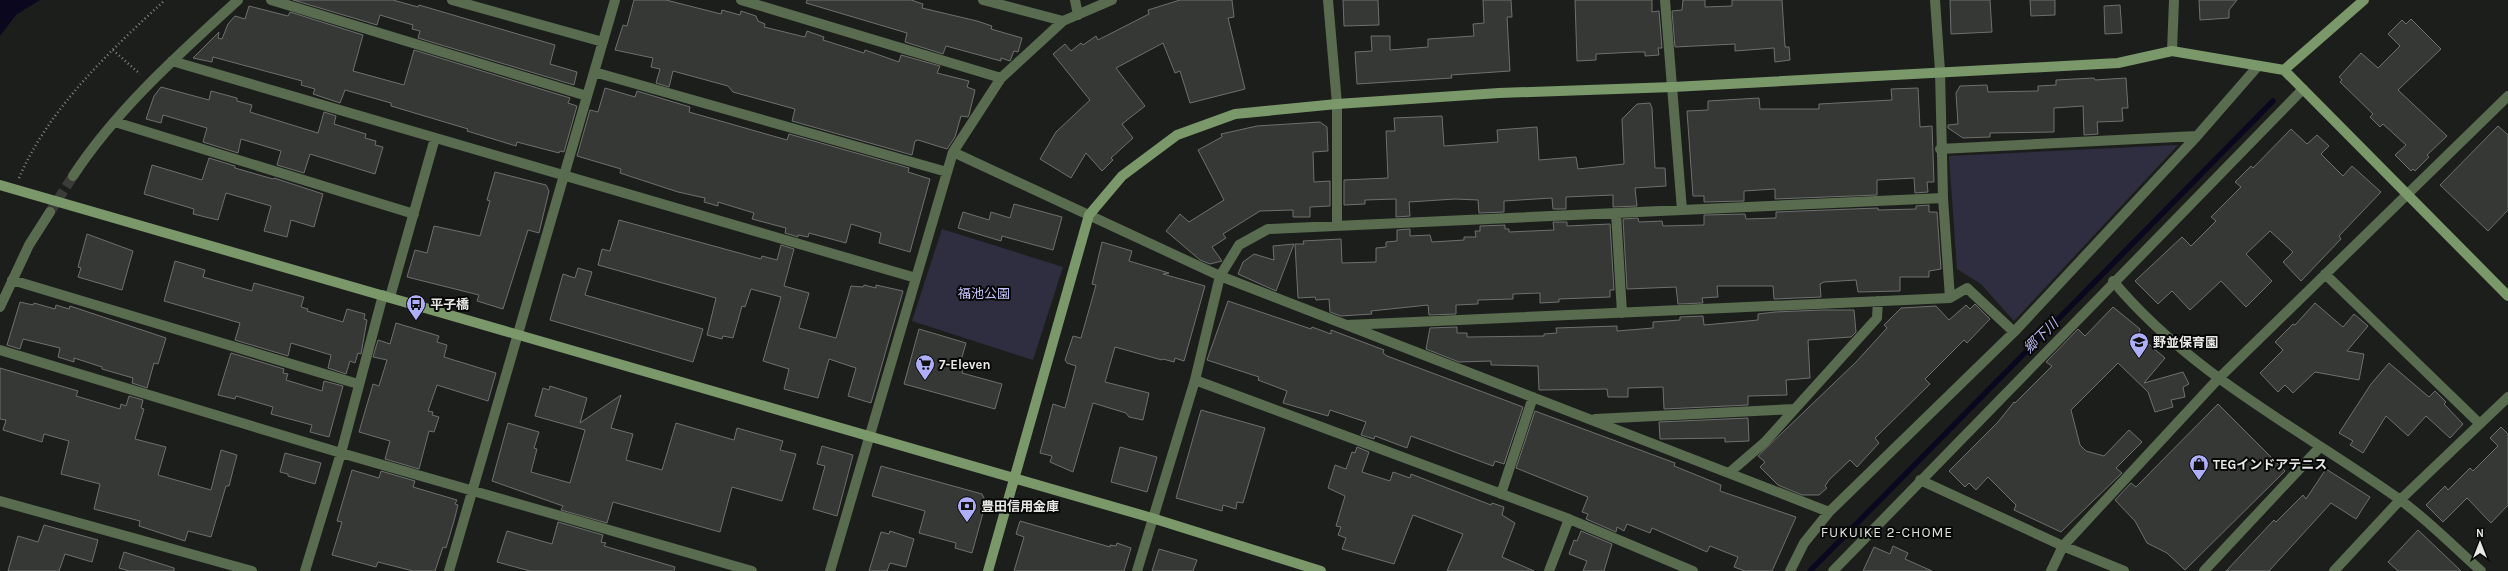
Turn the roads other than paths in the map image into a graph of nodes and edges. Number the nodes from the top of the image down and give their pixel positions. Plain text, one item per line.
1 (238, 0) edge
2 (271, 0) edge
3 (452, 0) edge
4 (615, 0) edge
5 (741, 0) edge
6 (983, 0) edge
7 (1075, 0) edge
8 (1112, 0) edge
9 (1328, 0) edge
10 (1665, 0) edge
11 (1935, 0) edge
12 (2174, 0) edge
13 (2364, 0) edge
14 (1078, 15) junction
15 (1064, 21) junction
16 (603, 42) junction
17 (2172, 51) junction
18 (172, 61) junction
19 (2258, 66) junction
20 (2284, 70) junction
21 (1940, 71) junction
22 (594, 72) junction
23 (1001, 78) junction
24 (1673, 87) junction
25 (2303, 89) junction
26 (587, 96) junction
27 (2508, 96) edge
28 (1337, 104) junction
29 (115, 122) junction
30 (2197, 136) junction
31 (435, 138) junction
32 (1940, 149) junction
33 (953, 152) junction
34 (947, 172) junction
35 (73, 176) tunnel mouth
36 (564, 176) junction
37 (2, 185) edge
38 (2408, 194) junction
39 (1943, 198) junction
40 (1682, 210) junction
41 (50, 212) tunnel mouth
42 (1616, 213) junction
43 (414, 214) junction
44 (1089, 215) junction
45 (1337, 226) junction
46 (2325, 274) junction
47 (1220, 276) junction
48 (916, 278) junction
49 (12, 280) junction
50 (2113, 282) junction
51 (386, 296) junction
52 (2508, 296) edge
53 (1950, 298) junction
54 (1878, 301) junction
55 (0, 307) edge
56 (1622, 313) junction
57 (1347, 325) junction
58 (2014, 332) junction
59 (518, 335) junction
60 (0, 350) edge
61 (2218, 379) junction
62 (1195, 380) junction
63 (358, 384) junction
64 (1533, 397) junction
65 (2508, 397) edge
66 (1795, 409) junction
67 (1591, 420) junction
68 (2480, 424) junction
69 (869, 437) junction
70 (2320, 447) junction
71 (340, 452) junction
72 (1730, 473) junction
73 (1014, 479) junction
74 (1920, 480) junction
75 (473, 489) junction
76 (1502, 494) junction
77 (0, 500) edge
78 (2400, 500) junction
79 (1829, 512) junction
80 (1152, 518) junction
81 (1570, 519) junction
82 (2063, 546) junction
83 (252, 571) edge
84 (305, 571) edge
85 (449, 571) edge
86 (752, 571) edge
87 (830, 571) edge
88 (988, 571) edge
89 (1137, 571) edge
90 (1321, 571) edge
91 (1549, 571) edge
92 (1693, 571) edge
93 (1790, 571) edge
94 (1833, 571) edge
95 (2050, 571) edge
96 (2124, 571) edge
97 (2204, 571) edge
98 (2334, 571) edge
99 (2481, 571) edge

1 - 18 street
2 - 26 street
3 - 16 street
4 - 16 street
5 - 23 street
6 - 15 street
7 - 14 street
8 - 14 street
9 - 28 street
10 - 24 street
11 - 21 street
12 - 17 street
13 - 20 street
14 - 15 street
15 - 23 street
16 - 22 street
17 - 19 street
17 - 21 street
18 - 29 street
18 - 31 street
19 - 20 street
19 - 30 street
20 - 25 street
21 - 24 street
21 - 32 street
22 - 26 street
22 - 34 street
23 - 33 street
24 - 28 street
24 - 40 street
25 - 38 street
25 - 50 street
26 - 36 street
27 - 38 street
28 - 44 street
28 - 45 street
29 - 35 street
29 - 43 street
30 - 32 street
30 - 58 street
31 - 36 street
31 - 43 street
32 - 39 street
33 - 34 street
33 - 44 street
34 - 48 street
36 - 48 street
36 - 59 street
37 - 51 street
38 - 46 street
38 - 52 street
39 - 40 street
39 - 53 street
40 - 42 street
41 - 49 street
42 - 45 street
42 - 56 street
43 - 51 street
44 - 47 street
44 - 73 street
45 - 47 street
46 - 61 street
46 - 68 street
47 - 57 street
47 - 62 street
48 - 69 street
49 - 55 street
49 - 63 street
50 - 61 street
50 - 74 street
51 - 59 street
51 - 63 street
53 - 54 street
53 - 58 street
54 - 56 street
54 - 66 street
56 - 57 street
57 - 64 street
58 - 79 street
59 - 69 street
59 - 75 street
60 - 71 street
61 - 70 street
61 - 82 street
62 - 76 street
62 - 80 street
63 - 71 street
64 - 67 street
64 - 76 street
65 - 68 street
66 - 67 street
66 - 72 street
67 - 72 street
68 - 78 street
69 - 73 street
69 - 87 street
70 - 78 street
70 - 97 street
71 - 75 street
71 - 84 street
72 - 79 street
73 - 80 street
73 - 88 street
74 - 82 street
74 - 94 street
75 - 85 street
75 - 86 street
76 - 81 street
77 - 83 street
78 - 98 street
78 - 99 street
79 - 93 street
80 - 89 street
80 - 90 street
81 - 91 street
81 - 92 street
82 - 95 street
82 - 96 street

